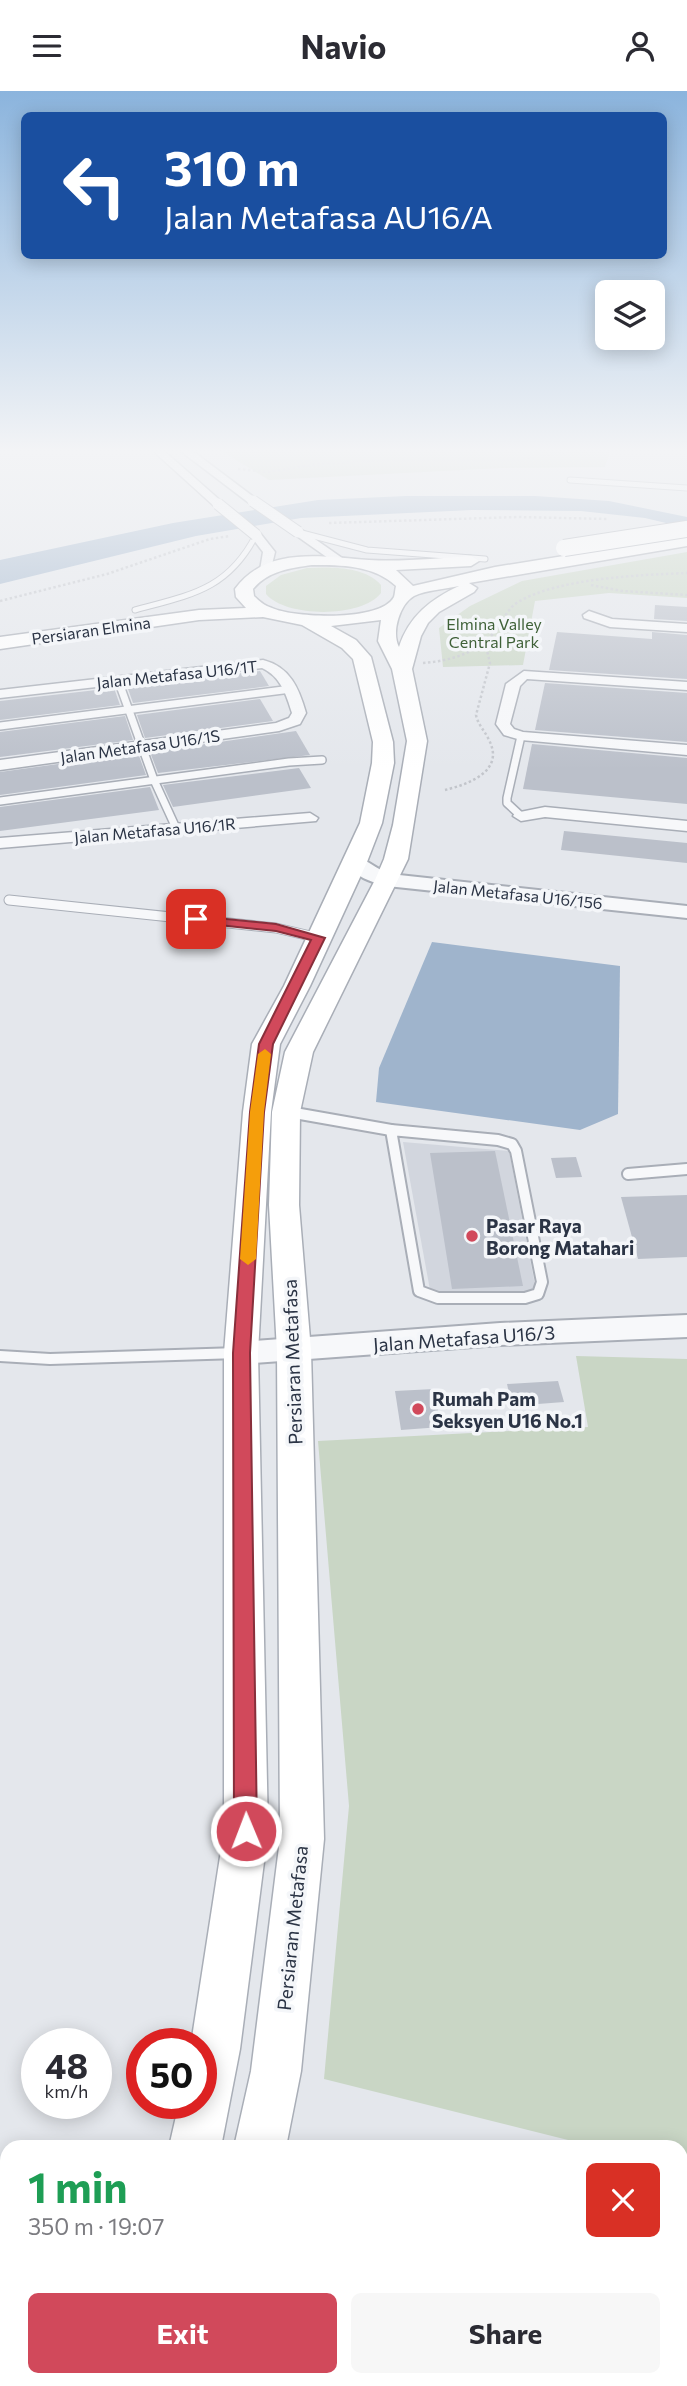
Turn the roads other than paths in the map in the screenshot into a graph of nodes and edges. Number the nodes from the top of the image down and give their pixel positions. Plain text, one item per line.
1 (244, 556) edge
2 (268, 556) edge
3 (332, 556) edge
4 (447, 556) edge
5 (526, 556) edge
6 (558, 556) edge
7 (485, 559) junction
8 (339, 561) junction
9 (365, 564) junction
10 (510, 569) junction
11 (266, 570) junction
12 (244, 589) junction
13 (400, 600) junction
14 (265, 612) junction
15 (589, 615) dead end
16 (130, 618) junction
17 (308, 621) junction
18 (687, 628) edge
19 (0, 630) edge
20 (0, 643) edge
21 (409, 666) junction
22 (368, 677) junction
23 (118, 680) junction
24 (687, 686) edge
25 (291, 689) junction
26 (0, 694) edge
27 (131, 710) junction
28 (0, 726) edge
29 (279, 727) joint
30 (521, 736) junction
31 (144, 745) junction
32 (687, 750) edge
33 (322, 760) dead end
34 (0, 765) edge
35 (154, 780) junction
36 (0, 801) edge
37 (521, 816) joint
38 (310, 818) dead end
39 (687, 826) edge
40 (176, 828) junction
41 (0, 843) edge
42 (348, 875) junction
43 (387, 880) junction
44 (9, 900) dead end
45 (687, 912) edge
46 (319, 938) junction
47 (286, 1112) junction
48 (391, 1130) junction
49 (687, 1169) edge
50 (628, 1174) dead end
51 (687, 1325) edge
52 (294, 1351) junction
53 (242, 1353) junction
54 (0, 1356) edge
55 (196, 2140) edge
56 (261, 2140) edge

1 - 16 lane
2 - 11 street
3 - 8 street
4 - 7 lane
5 - 7 main road
6 - 10 main road
7 - 9 main road
8 - 9 main road
8 - 11 main road
9 - 13 main road
10 - 13 main road
10 - 21 main road
11 - 12 main road
12 - 14 main road
12 - 16 main road, Persiaran Elmina
13 - 17 main road
13 - 21 main road, Persiaran Metafasa
14 - 16 main road, Persiaran Elmina
14 - 17 main road, Persiaran Elmina
15 - 18 street
16 - 19 main road, Persiaran Elmina
16 - 20 main road, Persiaran Elmina
16 - 22 main road
17 - 22 main road
21 - 43 main road, Persiaran Metafasa
22 - 42 main road
23 - 25 street, Jalan Metafasa U16/1T
23 - 26 street, Jalan Metafasa U16/1T
23 - 27 lane
24 - 30 street
25 - 27 lane
25 - 29 street
27 - 28 lane
27 - 31 lane
29 - 31 street, Jalan Metafasa U16/1S
30 - 32 street
30 - 37 lane
31 - 34 street, Jalan Metafasa U16/1S
31 - 35 lane
33 - 35 lane
35 - 36 lane
35 - 40 lane
37 - 39 street
38 - 40 street, Jalan Metafasa U16/1R
40 - 41 street, Jalan Metafasa U16/1R
42 - 43 street, Jalan Metafasa U16/156
42 - 46 main road
43 - 45 street, Jalan Metafasa U16/156
43 - 47 main road, Persiaran Metafasa
44 - 46 lane
46 - 53 main road
47 - 48 lane
47 - 52 main road, Persiaran Metafasa
48 - 48 lane
49 - 50 lane
51 - 52 street, Jalan Metafasa U16/3
52 - 53 street, Jalan Metafasa U16/3
52 - 56 main road, Persiaran Metafasa
53 - 54 lane
53 - 55 main road

